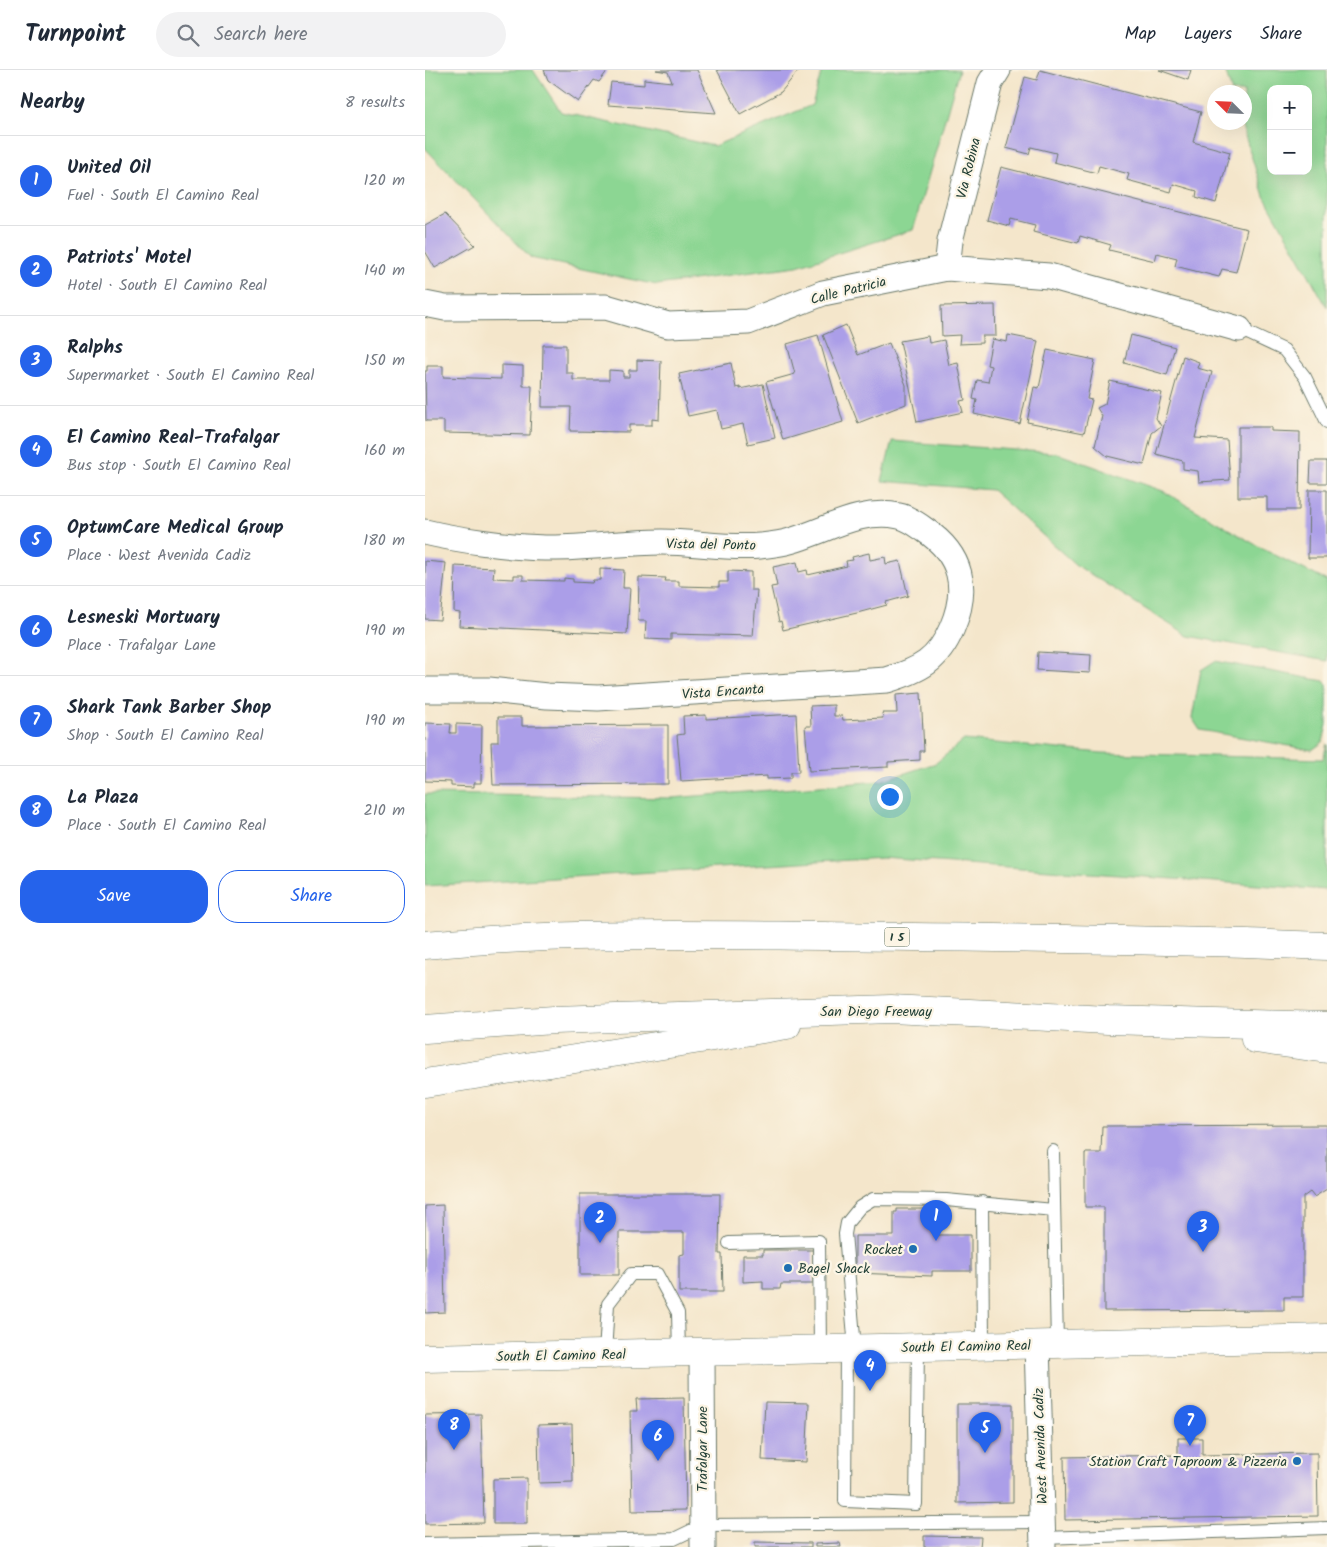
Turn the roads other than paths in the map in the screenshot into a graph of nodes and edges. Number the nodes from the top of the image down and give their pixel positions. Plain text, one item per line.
1 (998, 70) edge
2 (947, 268) junction
3 (425, 304) edge
4 (1239, 328) joint
5 (1327, 422) edge
6 (425, 532) edge
7 (961, 582) joint
8 (425, 690) edge
9 (425, 940) edge
10 (466, 941) junction
11 (425, 945) edge
12 (1327, 946) edge
13 (891, 1009) junction
14 (1107, 1020) junction
15 (1327, 1026) edge
16 (425, 1029) edge
17 (1327, 1049) edge
18 (425, 1083) edge
19 (1053, 1151) dead end
20 (982, 1202) junction
21 (1054, 1210) junction
22 (729, 1243) dead end
23 (1327, 1338) edge
24 (1047, 1344) junction
25 (983, 1346) junction
26 (918, 1347) junction
27 (840, 1349) junction
28 (690, 1352) junction
29 (605, 1354) junction
30 (425, 1358) edge
31 (1327, 1528) edge
32 (703, 1536) edge
33 (1043, 1536) edge
34 (425, 1544) edge

1 - 2 street, Via Robina
2 - 3 street, Calle Patricia
2 - 4 street, Calle Patricia
4 - 5 lane
6 - 7 street, Vista del Ponto
7 - 8 street, Vista Encanta
9 - 10 main road
10 - 11 main road, I 5
10 - 12 main road, I 5
13 - 14 main road, San Diego Freeway
13 - 16 main road, San Diego Freeway
13 - 18 main road
14 - 15 main road, San Diego Freeway
14 - 17 main road
19 - 21 lane
20 - 21 lane
20 - 25 lane
20 - 27 lane
21 - 24 lane
22 - 27 lane
23 - 24 main road, South El Camino Real
24 - 25 main road, South El Camino Real
24 - 33 street, West Avenida Cadiz
25 - 26 main road, South El Camino Real
26 - 27 main road, South El Camino Real
26 - 27 lane
27 - 28 main road, South El Camino Real
28 - 29 main road, South El Camino Real
28 - 29 lane
28 - 32 street, Trafalgar Lane
29 - 30 main road, South El Camino Real
31 - 33 lane
32 - 33 lane
32 - 34 lane

